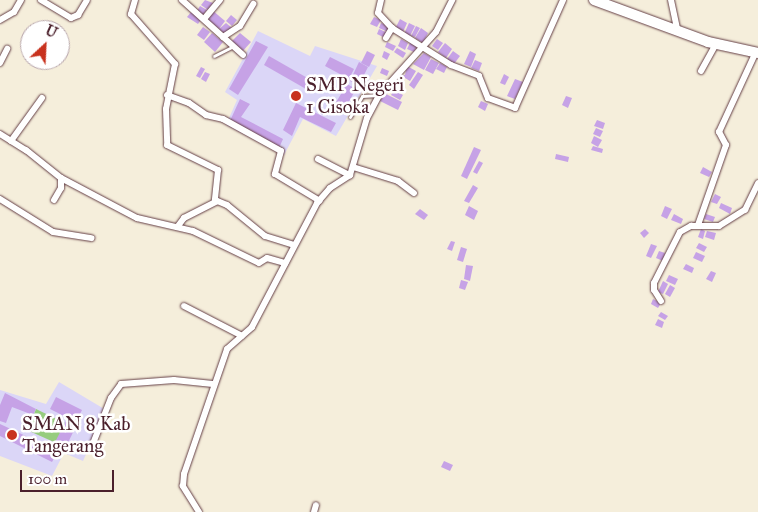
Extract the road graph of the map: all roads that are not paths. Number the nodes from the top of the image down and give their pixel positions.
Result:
1 (21, 0) edge
2 (41, 0) edge
3 (87, 0) edge
4 (135, 0) edge
5 (182, 0) edge
6 (220, 0) edge
7 (381, 0) edge
8 (452, 0) edge
9 (563, 0) edge
10 (594, 0) edge
11 (671, 0) edge
12 (253, 4) dead end
13 (204, 19) junction
14 (0, 20) edge
15 (392, 28) junction
16 (678, 32) junction
17 (223, 37) junction
18 (386, 38) dead end
19 (716, 44) junction
20 (424, 46) junction
21 (232, 47) junction
22 (7, 49) dead end
23 (757, 52) edge
24 (244, 54) dead end
25 (214, 56) dead end
26 (0, 63) edge
27 (701, 71) dead end
28 (167, 95) junction
29 (379, 95) junction
30 (42, 98) dead end
31 (350, 117) dead end
32 (0, 134) edge
33 (11, 141) junction
34 (318, 159) dead end
35 (353, 167) junction
36 (350, 175) junction
37 (61, 178) junction
38 (758, 183) edge
39 (414, 193) dead end
40 (0, 199) edge
41 (54, 200) dead end
42 (217, 201) junction
43 (320, 201) junction
44 (698, 225) junction
45 (178, 226) junction
46 (92, 238) dead end
47 (294, 245) junction
48 (285, 262) junction
49 (661, 301) dead end
50 (184, 306) dead end
51 (242, 336) junction
52 (213, 384) junction
53 (92, 446) dead end
54 (199, 512) edge

1 - 14 street
2 - 3 street
4 - 28 street
5 - 13 street
6 - 13 street
7 - 15 street
8 - 20 street
9 - 20 street
10 - 16 main road
11 - 16 street
12 - 17 street
13 - 17 street
15 - 18 street
15 - 20 street
16 - 19 main road
17 - 21 street
19 - 23 main road
19 - 27 street
20 - 29 street
21 - 24 street
21 - 25 lane
22 - 26 street
23 - 44 street
28 - 42 street
28 - 43 street
29 - 31 lane
29 - 35 street
30 - 33 street
32 - 33 street
33 - 37 street
34 - 36 street
35 - 36 street
35 - 39 street
36 - 43 street
37 - 41 street
37 - 45 street
38 - 44 street
40 - 46 street
42 - 45 street
42 - 47 street
43 - 47 street
44 - 49 street
45 - 48 street
47 - 48 street
48 - 51 street
50 - 51 street
51 - 52 street
52 - 53 street
52 - 54 street

